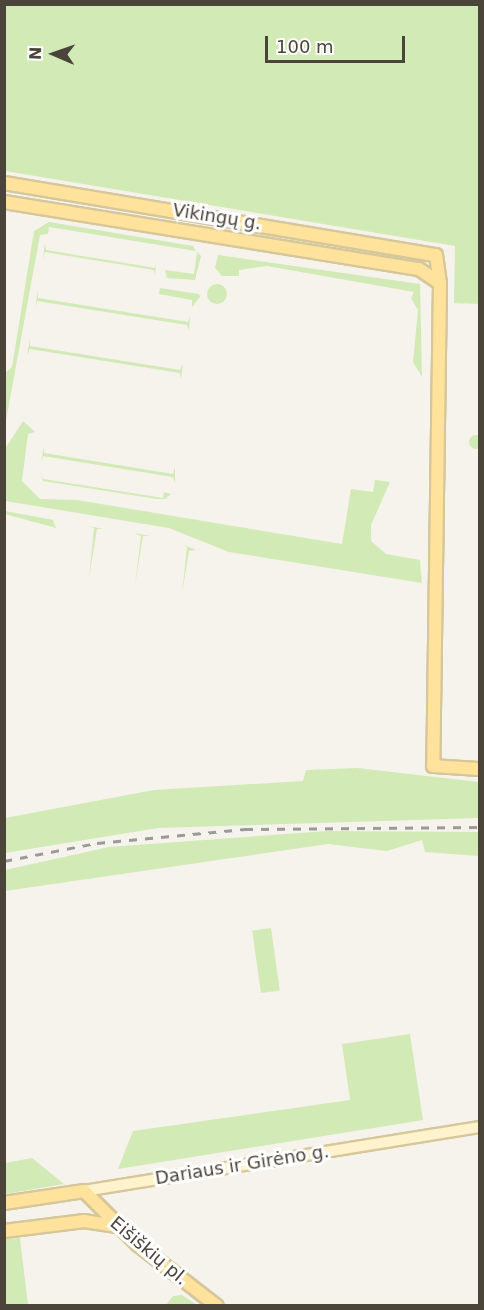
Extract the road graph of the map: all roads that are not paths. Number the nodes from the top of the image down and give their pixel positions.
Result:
1 (4, 183) edge
2 (4, 202) edge
3 (430, 252) junction
4 (419, 270) junction
5 (440, 283) junction
6 (480, 769) edge
7 (480, 1127) edge
8 (84, 1191) junction
9 (4, 1203) edge
10 (118, 1227) junction
11 (4, 1231) edge
12 (217, 1305) edge

1 - 3 main road, Vikingų g.
2 - 4 main road, Vikingų g.
3 - 4 main road
3 - 5 main road
4 - 5 main road, Vikingų g.
5 - 6 main road
7 - 8 main road, Dariaus ir Girėno g.
8 - 9 main road, Dariaus ir Girėno g.
8 - 10 main road, Eišiškių pl.
10 - 11 main road
10 - 12 main road, Eišiškių pl.

